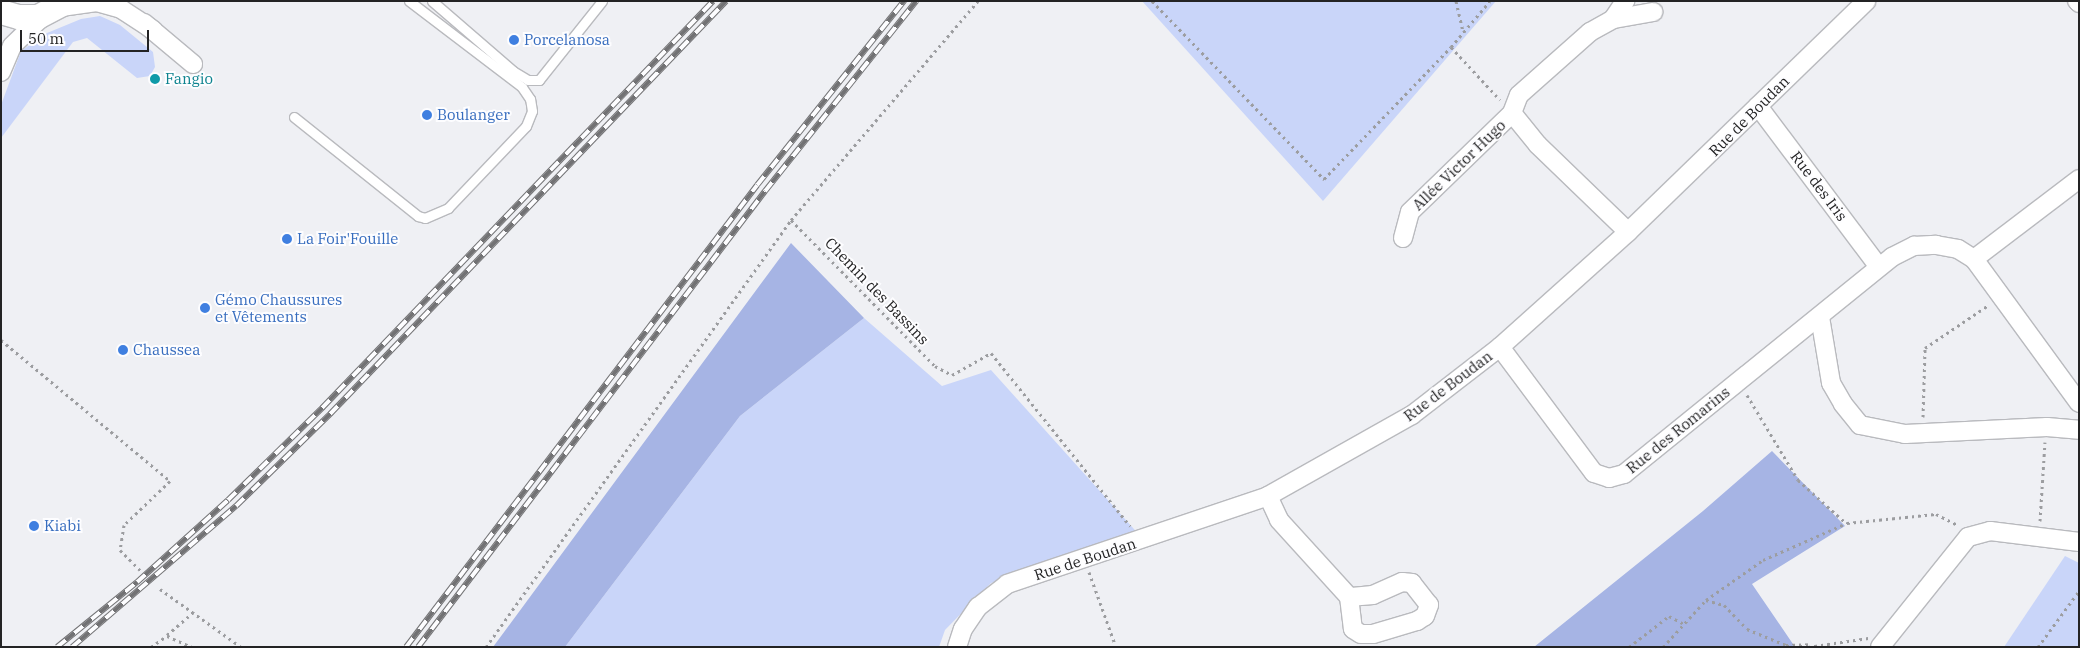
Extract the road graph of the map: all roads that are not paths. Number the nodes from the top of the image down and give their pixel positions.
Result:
1 (118, 1) edge
2 (410, 1) edge
3 (432, 1) edge
4 (602, 1) edge
5 (1625, 1) edge
6 (1866, 1) edge
7 (58, 8) edge
8 (1, 12) edge
9 (1653, 12) dead end
10 (1613, 19) junction
11 (153, 30) junction
12 (194, 64) dead end
13 (1, 72) edge
14 (1758, 106) junction
15 (1512, 113) junction
16 (294, 117) dead end
17 (2079, 179) edge
18 (1628, 232) junction
19 (1402, 238) dead end
20 (1974, 259) junction
21 (1879, 267) junction
22 (1820, 317) junction
23 (1500, 347) junction
24 (2079, 403) edge
25 (2079, 430) edge
26 (1268, 496) junction
27 (2079, 542) edge
28 (1349, 597) dead end
29 (1881, 646) edge
30 (957, 647) edge

1 - 11 street
2 - 16 lane
3 - 4 lane
5 - 10 street, Allée Victor Hugo
6 - 14 street, Rue de Boudan
7 - 8 street
7 - 11 street
7 - 13 street
9 - 10 street, Allée Victor Hugo
10 - 15 street, Allée Victor Hugo
11 - 12 street
14 - 18 street, Rue de Boudan
14 - 21 street, Rue des Iris
15 - 18 street
15 - 19 street, Allée Victor Hugo
17 - 20 street
18 - 23 street, Rue de Boudan
20 - 21 street, Rue des Romarins
20 - 24 street
21 - 22 street, Rue des Romarins
22 - 23 street, Rue des Romarins
22 - 25 street
23 - 26 street, Rue de Boudan
26 - 28 street
26 - 30 street, Rue de Boudan
27 - 29 street

